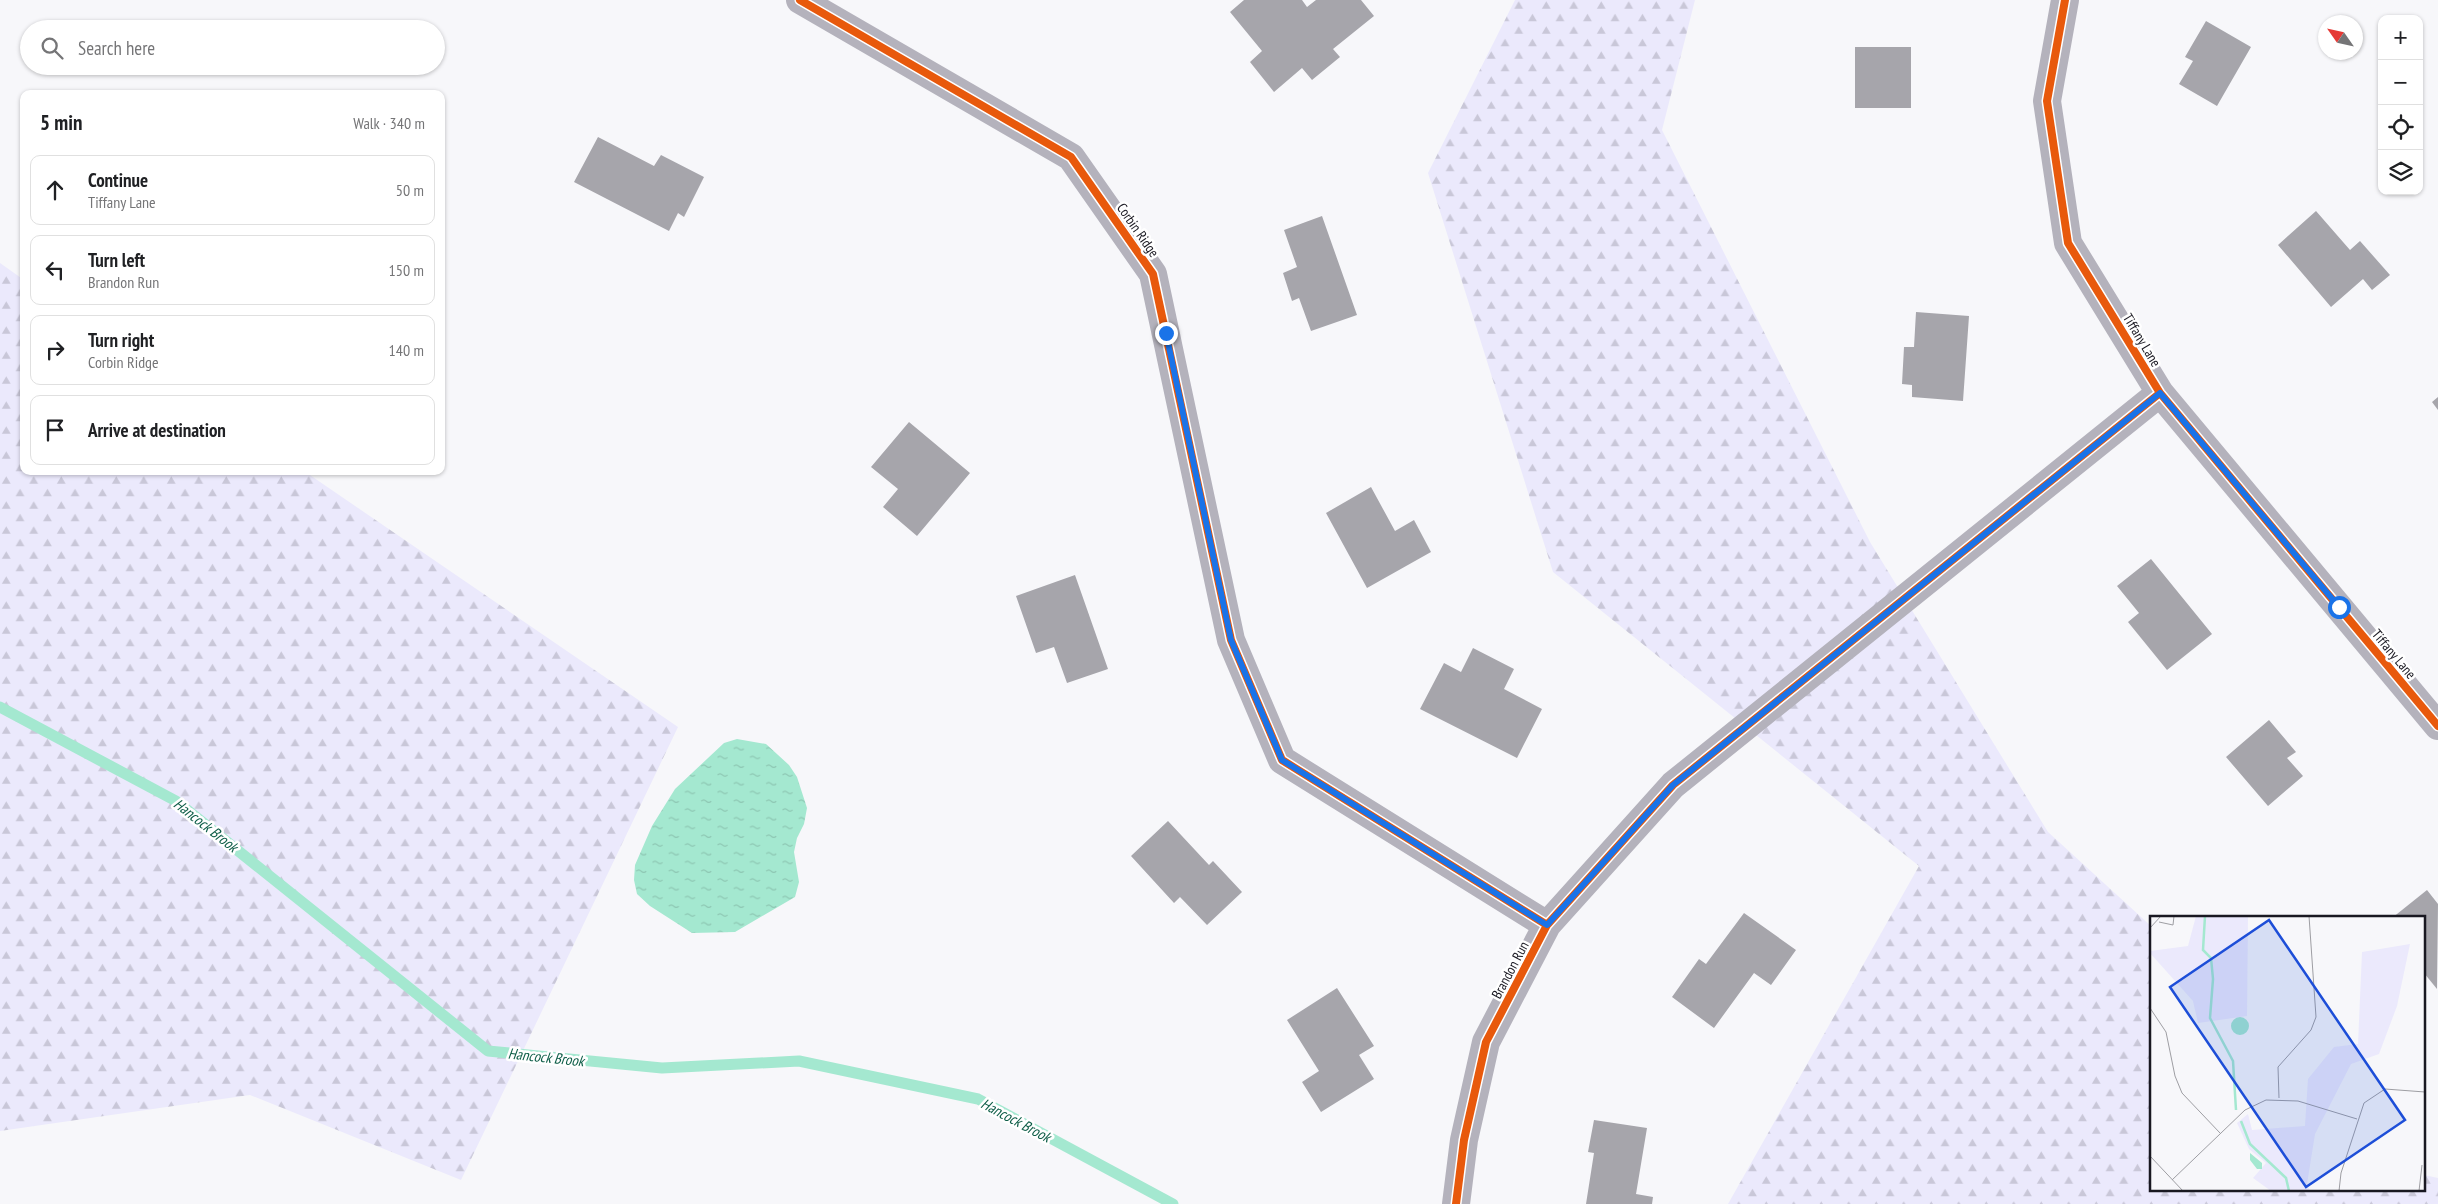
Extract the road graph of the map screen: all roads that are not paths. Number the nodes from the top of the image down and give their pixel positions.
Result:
1 (800, 0) edge
2 (2065, 0) edge
3 (2160, 393) junction
4 (2438, 726) edge
5 (1547, 925) junction
6 (1456, 1204) edge

1 - 5 street, Corbin Ridge
2 - 3 street, Tiffany Lane
3 - 4 street, Tiffany Lane
3 - 5 street, Brandon Run
5 - 6 street, Brandon Run

